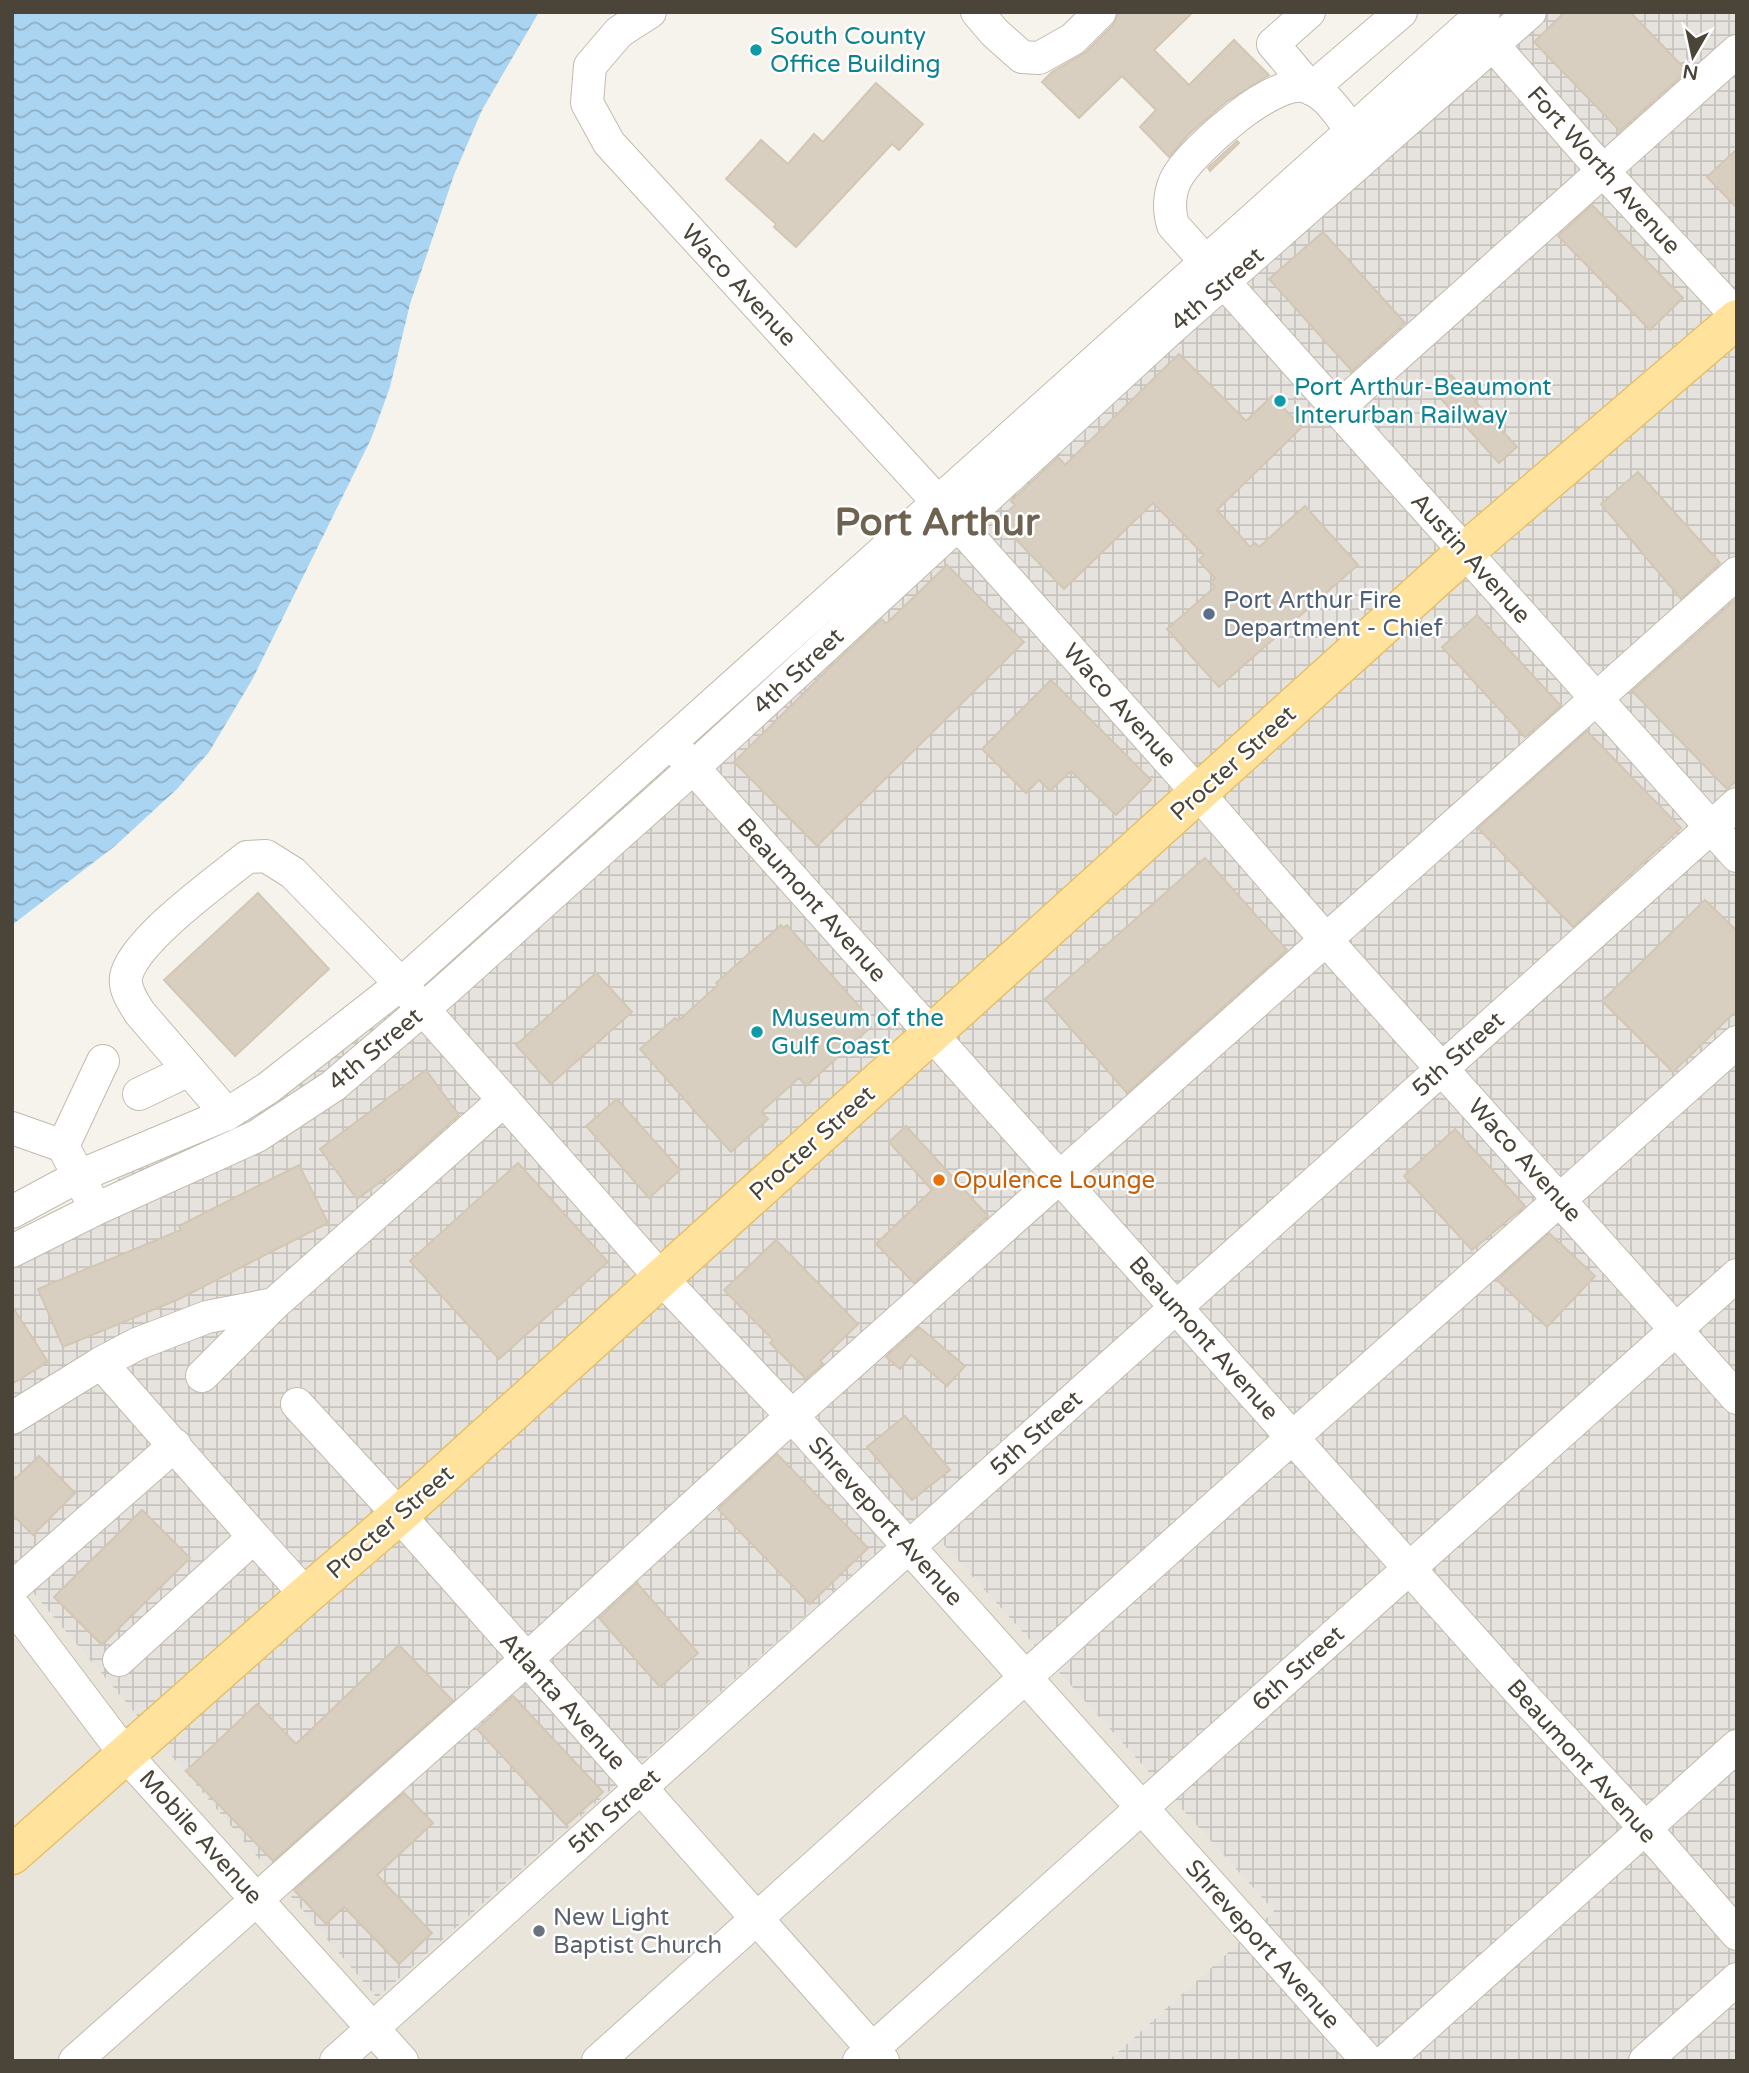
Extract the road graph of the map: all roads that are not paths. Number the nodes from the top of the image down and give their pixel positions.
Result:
1 (650, 12) edge
2 (977, 12) edge
3 (1100, 12) edge
4 (1309, 12) edge
5 (1401, 12) edge
6 (1530, 12) edge
7 (1478, 23) edge
8 (1737, 51) edge
9 (1311, 89) junction
10 (1352, 131) junction
11 (1603, 171) junction
12 (1216, 271) junction
13 (1737, 317) edge
14 (1337, 409) junction
15 (947, 513) junction
16 (1466, 551) junction
17 (1737, 573) edge
18 (1595, 700) junction
19 (670, 743) junction
20 (693, 768) junction
21 (1199, 794) junction
22 (1737, 804) edge
23 (1711, 827) junction
24 (1737, 856) edge
25 (1327, 941) junction
26 (401, 984) junction
27 (424, 1009) junction
28 (933, 1033) junction
29 (1737, 1042) edge
30 (103, 1061) dead end
31 (1442, 1068) junction
32 (189, 1070) junction
33 (139, 1094) dead end
34 (503, 1100) junction
35 (228, 1114) junction
36 (12, 1128) edge
37 (63, 1146) junction
38 (79, 1176) junction
39 (1059, 1177) junction
40 (1560, 1199) junction
41 (96, 1209) junction
42 (12, 1212) edge
43 (12, 1251) edge
44 (1737, 1275) edge
45 (662, 1279) junction
46 (274, 1304) junction
47 (1176, 1307) junction
48 (1676, 1329) junction
49 (101, 1363) junction
50 (202, 1376) dead end
51 (1737, 1398) edge
52 (297, 1404) dead end
53 (792, 1416) junction
54 (12, 1418) edge
55 (1293, 1437) junction
56 (175, 1445) junction
57 (399, 1516) junction
58 (254, 1537) junction
59 (909, 1546) junction
60 (1410, 1568) junction
61 (12, 1588) edge
62 (306, 1595) junction
63 (12, 1604) edge
64 (119, 1660) dead end
65 (526, 1660) junction
66 (1026, 1678) junction
67 (1737, 1746) edge
68 (125, 1754) junction
69 (641, 1787) junction
70 (1141, 1809) junction
71 (1645, 1828) junction
72 (12, 1855) edge
73 (257, 1899) junction
74 (757, 1919) junction
75 (1737, 1934) edge
76 (1737, 1979) edge
77 (373, 2028) junction
78 (872, 2057) edge
79 (75, 2061) edge
80 (336, 2061) edge
81 (402, 2061) edge
82 (598, 2061) edge
83 (1368, 2061) edge
84 (1386, 2061) edge
85 (1645, 2061) edge

1 - 15 street, Waco Avenue
2 - 3 street
4 - 9 street
5 - 9 street
6 - 7 street, 4th Street
7 - 10 street, 4th Street
7 - 11 street, Fort Worth Avenue
7 - 12 street, 4th Street
8 - 11 street
9 - 10 street
9 - 12 street, Austin Avenue
10 - 12 street, 4th Street
11 - 13 street, Fort Worth Avenue
11 - 14 street
12 - 14 street, Austin Avenue
12 - 15 street, 4th Street
13 - 16 main road, Procter Street
14 - 16 street, Austin Avenue
15 - 19 street, 4th Street
15 - 20 street, 4th Street
15 - 21 street, Waco Avenue
16 - 18 street, Austin Avenue
16 - 21 main road, Procter Street
17 - 18 street
18 - 23 street, Austin Avenue
18 - 25 street
19 - 20 street, Beaumont Avenue
19 - 26 street, 4th Street
20 - 27 street, 4th Street
20 - 28 street, Beaumont Avenue
21 - 25 street, Waco Avenue
21 - 28 main road, Procter Street
22 - 23 street, 5th Street
23 - 24 street, Austin Avenue
23 - 31 street, 5th Street
25 - 31 street, Waco Avenue
25 - 39 street
26 - 27 street, Shreveport Avenue
26 - 32 street, Shreveport Avenue
26 - 35 street, 4th Street
27 - 34 street, Shreveport Avenue
27 - 41 street, 4th Street
28 - 39 street, Beaumont Avenue
28 - 45 main road, Procter Street
29 - 40 street
30 - 37 street
31 - 40 street, Waco Avenue
31 - 47 street, 5th Street
32 - 33 street
32 - 35 street, Shreveport Avenue
34 - 45 street, Shreveport Avenue
34 - 46 street
35 - 38 street, 4th Street
36 - 37 street
37 - 38 street
38 - 41 street
38 - 42 street, 4th Street
39 - 47 street, Beaumont Avenue
39 - 53 street
40 - 48 street, Waco Avenue
40 - 55 street
41 - 43 street, 4th Street
44 - 48 street, 6th Street
45 - 53 street, Shreveport Avenue
45 - 57 main road, Procter Street
46 - 49 street
46 - 50 street
47 - 55 street, Beaumont Avenue
47 - 59 street, 5th Street
48 - 51 street, Waco Avenue
48 - 60 street, 6th Street
49 - 54 street
49 - 56 street
52 - 57 street, Atlanta Avenue
53 - 59 street, Shreveport Avenue
53 - 65 street
55 - 60 street, Beaumont Avenue
55 - 66 street
56 - 58 street
56 - 61 street
57 - 62 main road, Procter Street
57 - 65 street, Atlanta Avenue
58 - 62 street
58 - 64 street
59 - 66 street, Shreveport Avenue
59 - 69 street, 5th Street
60 - 70 street, 6th Street
60 - 71 street, Beaumont Avenue
62 - 68 main road, Procter Street
63 - 68 street, Mobile Avenue
65 - 69 street, Atlanta Avenue
65 - 73 street
66 - 70 street, Shreveport Avenue
66 - 74 street
67 - 71 street
68 - 72 main road, Procter Street
68 - 73 street, Mobile Avenue
69 - 74 street, Atlanta Avenue
69 - 77 street, 5th Street
70 - 78 street, 6th Street
70 - 83 street, Shreveport Avenue
71 - 75 street, Beaumont Avenue
71 - 84 street
73 - 77 street, Mobile Avenue
73 - 79 street
74 - 78 street, Atlanta Avenue
74 - 82 street
76 - 85 street
77 - 80 street, 5th Street
77 - 81 street, Mobile Avenue

